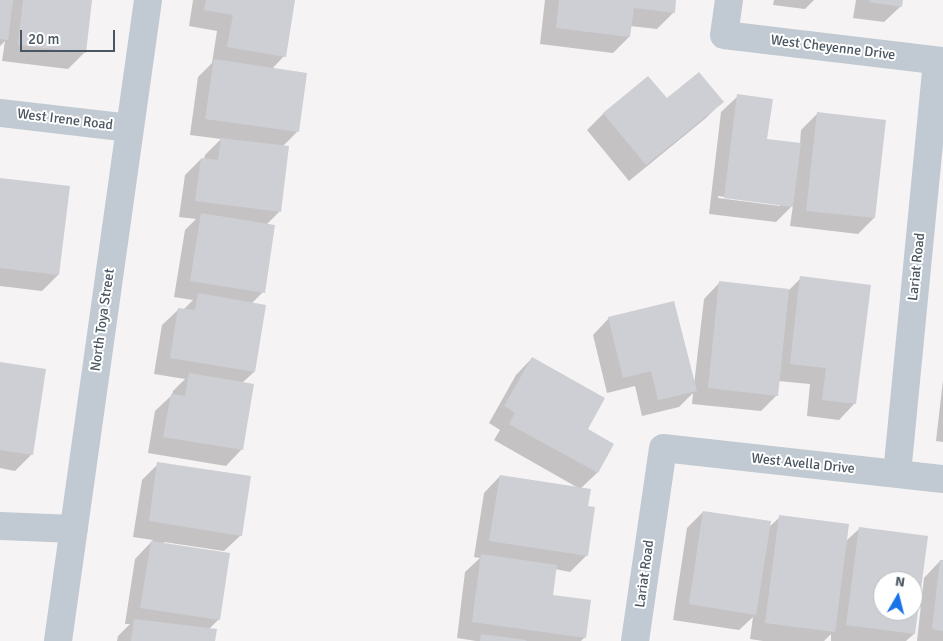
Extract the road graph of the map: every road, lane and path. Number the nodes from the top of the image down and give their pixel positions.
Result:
1 (148, 0) edge
2 (729, 0) edge
3 (940, 61) edge
4 (0, 112) edge
5 (130, 128) junction
6 (663, 448) joint
7 (897, 474) junction
8 (943, 479) edge
9 (0, 526) edge
10 (74, 529) junction
11 (58, 641) edge
12 (635, 641) edge

1 - 5 street, North Toya Street
2 - 3 street, West Cheyenne Drive
3 - 7 street, Lariat Road
4 - 5 street, West Irene Road
5 - 10 street, North Toya Street
6 - 7 street, West Avella Drive
6 - 12 street, Lariat Road
7 - 8 street, West Avella Drive
9 - 10 street
10 - 11 street, North Toya Street

